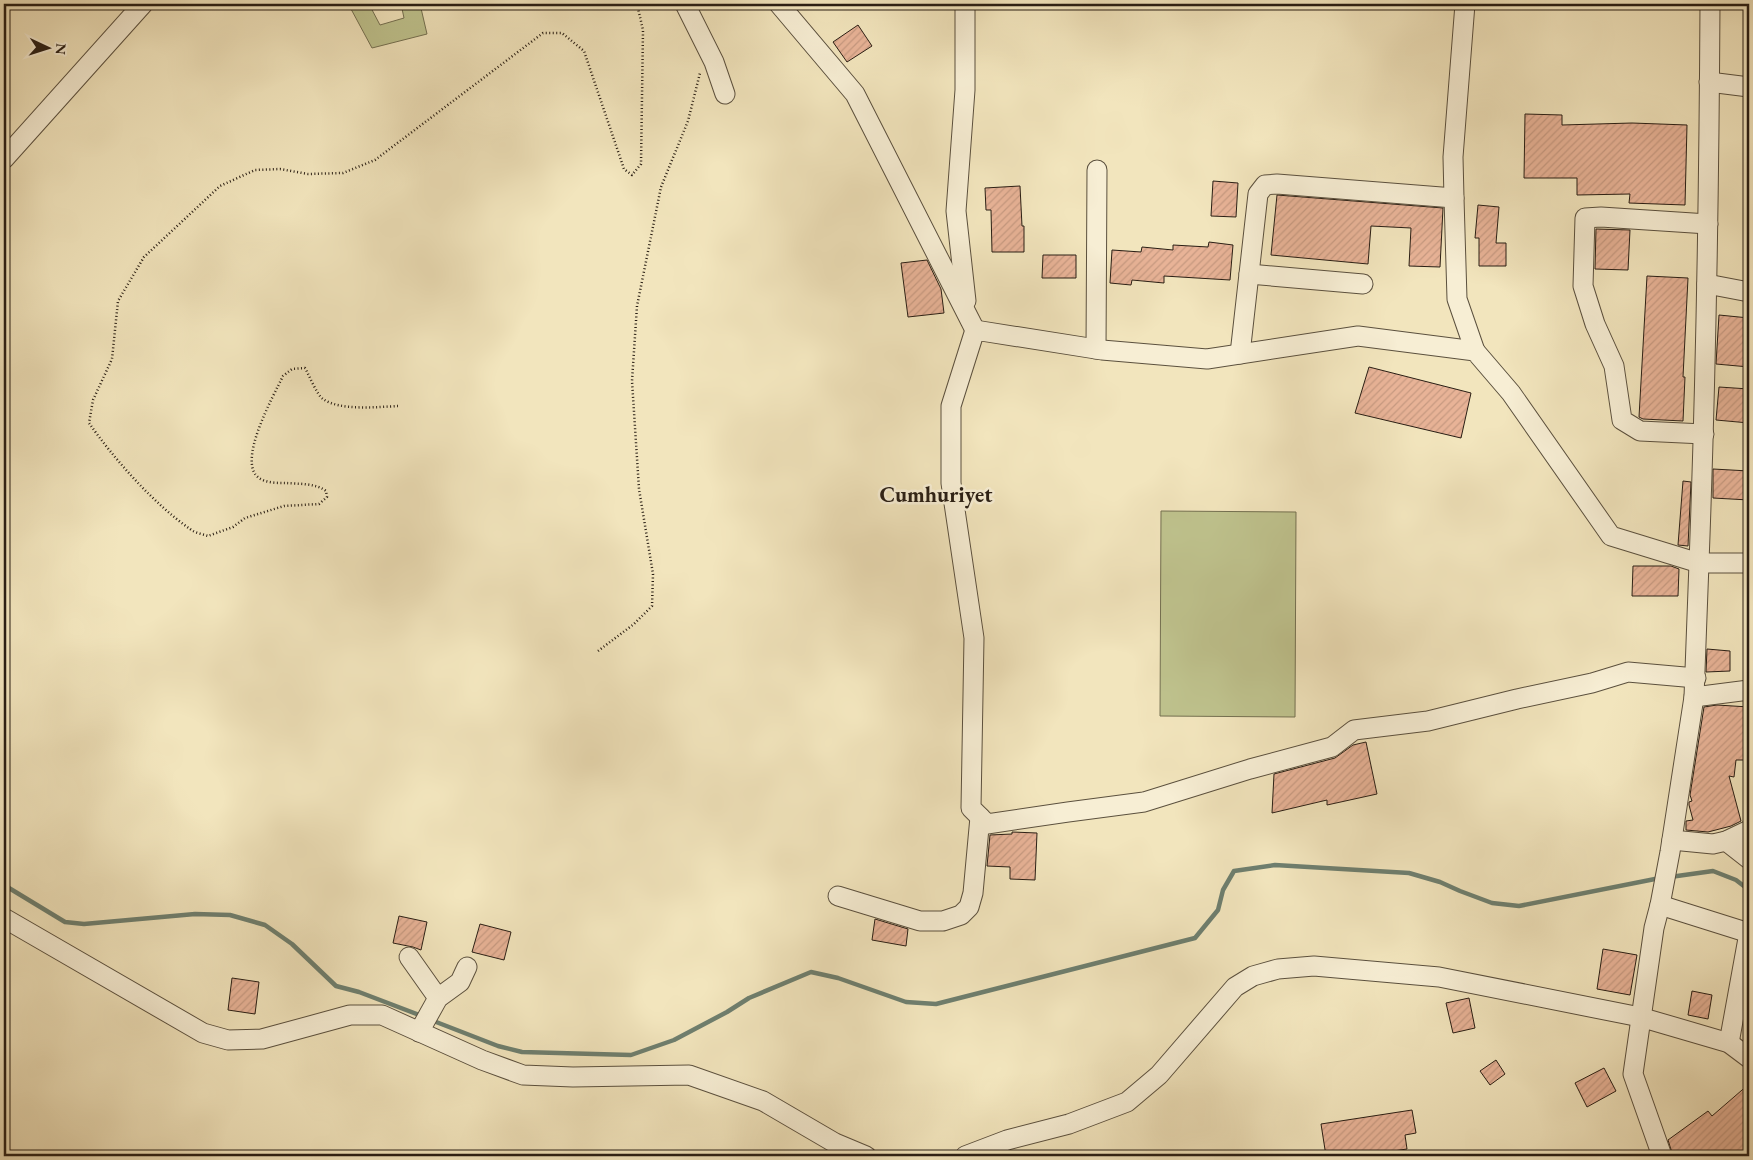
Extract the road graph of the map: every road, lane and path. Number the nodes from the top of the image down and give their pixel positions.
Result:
1 (143, 4) edge
2 (637, 4) edge
3 (685, 4) edge
4 (780, 4) edge
5 (965, 4) edge
6 (1465, 4) edge
7 (1710, 4) edge
8 (701, 67) dead end
9 (1709, 82) junction
10 (1749, 87) edge
11 (725, 94) dead end
12 (4, 159) edge
13 (1097, 170) dead end
14 (1454, 198) junction
15 (1708, 224) junction
16 (1249, 274) junction
17 (1363, 284) dead end
18 (1708, 284) junction
19 (1749, 292) edge
20 (972, 323) junction
21 (1096, 349) junction
22 (1475, 351) junction
23 (1240, 354) junction
24 (398, 406) dead end
25 (1704, 434) junction
26 (1699, 563) junction
27 (1749, 563) edge
28 (598, 650) dead end
29 (1696, 678) junction
30 (1749, 690) edge
31 (1694, 697) junction
32 (980, 817) junction
33 (1749, 830) edge
34 (1726, 841) junction
35 (1671, 846) junction
36 (1749, 859) edge
37 (838, 896) dead end
38 (1660, 905) junction
39 (4, 918) edge
40 (1749, 933) edge
41 (409, 957) dead end
42 (467, 967) dead end
43 (438, 998) junction
44 (1640, 1017) junction
45 (419, 1032) junction
46 (1730, 1043) junction
47 (1749, 1058) edge
48 (866, 1156) edge
49 (965, 1156) edge
50 (1662, 1156) edge

1 - 12 street
2 - 24 path
3 - 11 street
4 - 20 street
5 - 20 street
6 - 14 street
7 - 9 street
8 - 28 path
9 - 10 street
9 - 15 street
13 - 21 street
14 - 16 street
14 - 22 street
15 - 18 street
15 - 25 street
16 - 17 street
16 - 23 street
18 - 19 street
18 - 25 street
20 - 21 street
20 - 32 street
21 - 23 street
22 - 23 street
22 - 26 street
25 - 26 street
26 - 27 street
26 - 29 street
29 - 31 street
29 - 32 street
30 - 31 street
31 - 35 street
32 - 37 street
33 - 34 street
34 - 35 street
34 - 36 street
35 - 38 street
38 - 40 street
38 - 44 street
39 - 45 street
40 - 46 street
41 - 43 street
42 - 43 street
43 - 45 street
44 - 46 street
44 - 49 street
44 - 50 street
45 - 48 street
46 - 47 street

